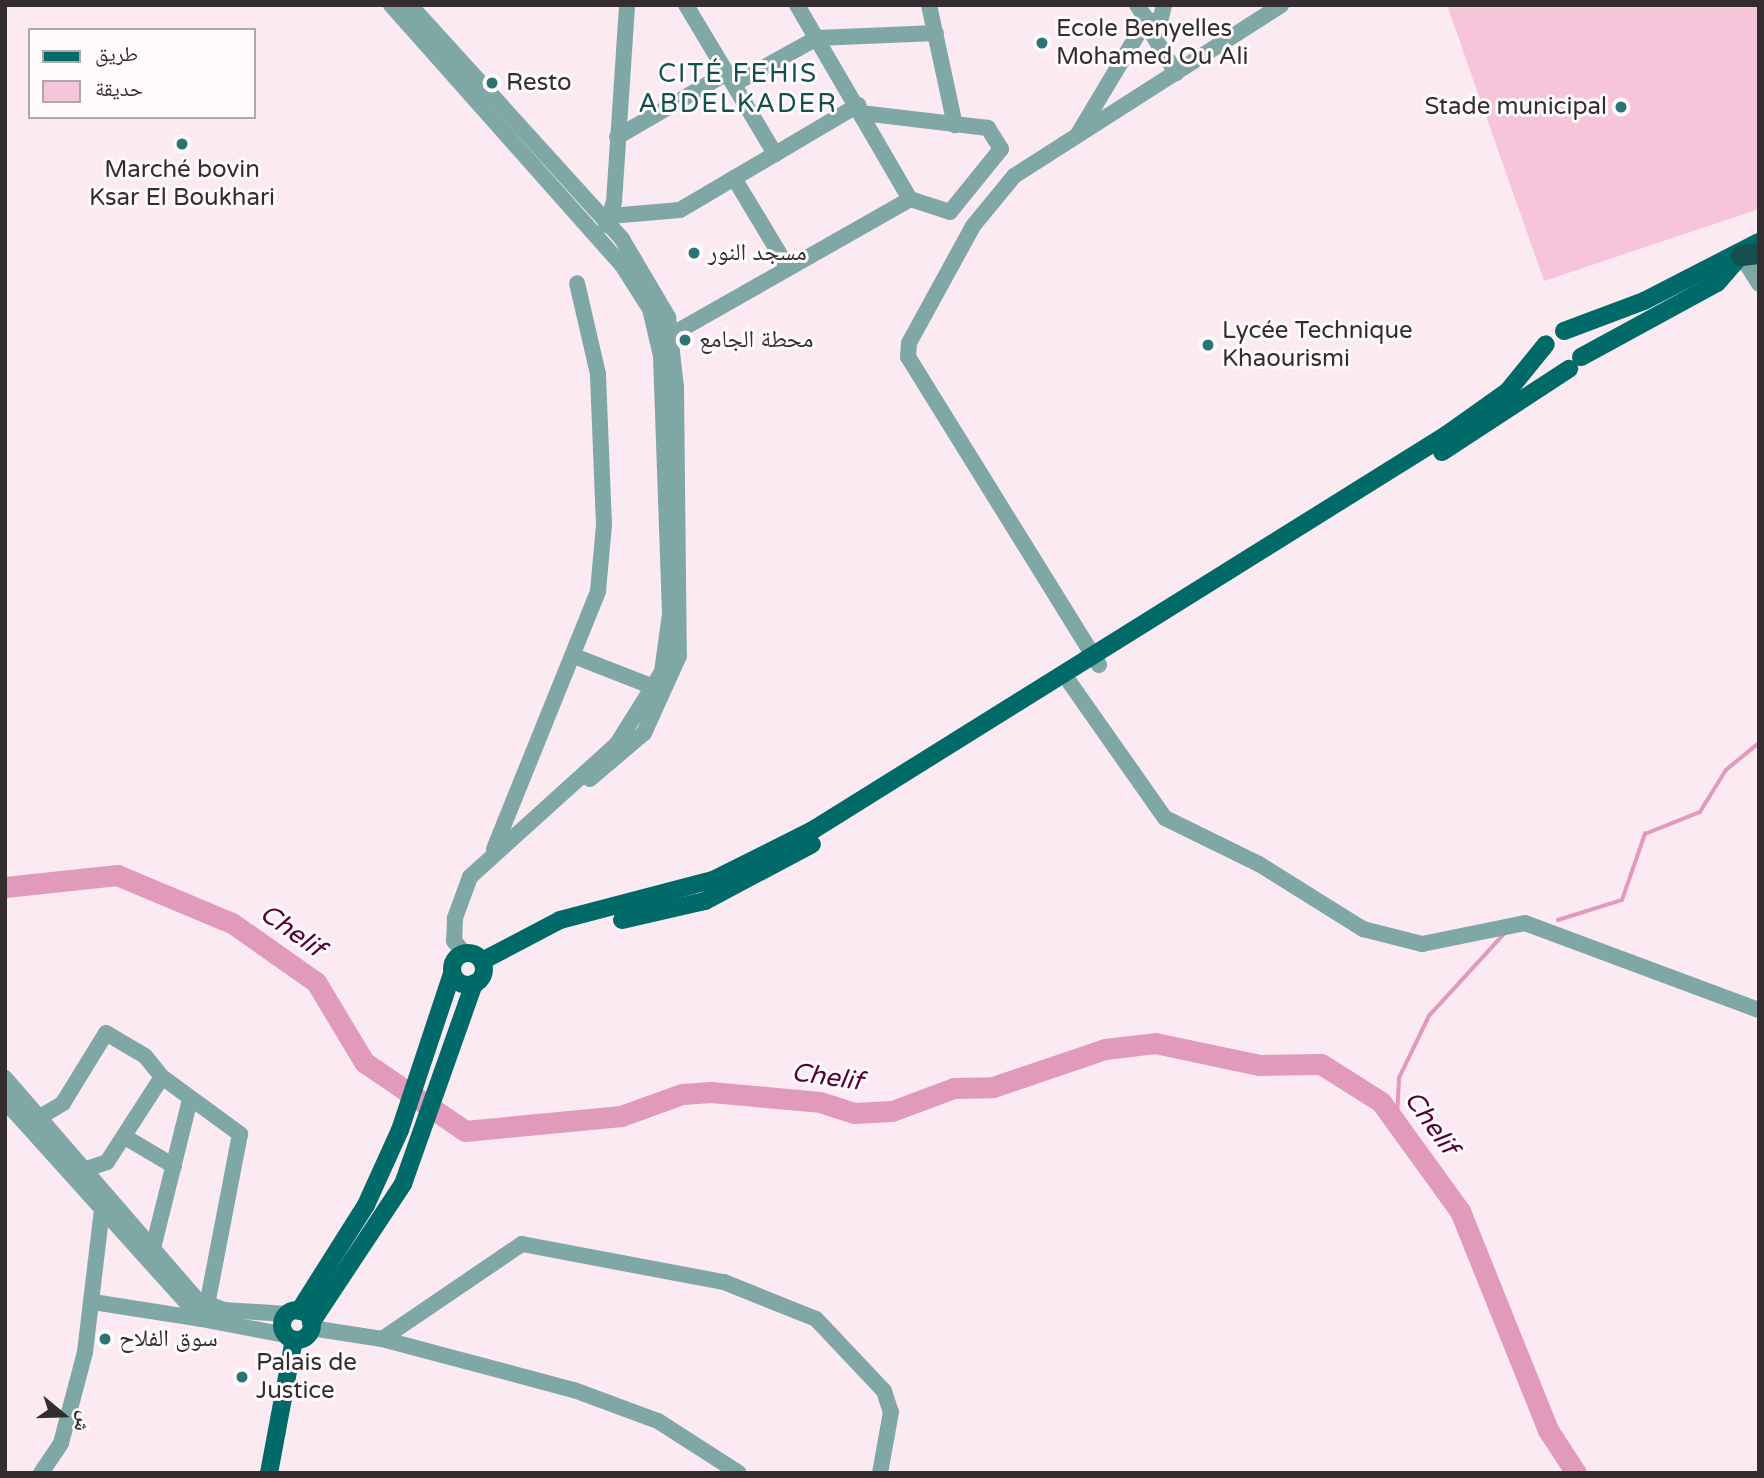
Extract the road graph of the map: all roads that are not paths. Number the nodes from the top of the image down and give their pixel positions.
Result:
1 (391, 5) edge
2 (410, 5) edge
3 (627, 5) edge
4 (686, 5) edge
5 (797, 5) edge
6 (929, 5) edge
7 (1137, 5) edge
8 (1278, 6) edge
9 (1167, 7) edge
10 (1146, 22) junction
11 (936, 33) junction
12 (817, 38) junction
13 (1176, 73) junction
14 (730, 79) junction
15 (860, 109) junction
16 (955, 125) junction
17 (617, 137) junction
18 (1076, 138) junction
19 (775, 154) junction
20 (734, 178) junction
21 (910, 199) junction
22 (605, 225) junction
23 (1759, 242) edge
24 (1750, 254) edge
25 (788, 268) junction
26 (577, 283) dead end
27 (1759, 284) edge
28 (1564, 331) junction
29 (665, 339) junction
30 (1546, 344) junction
31 (1575, 363) junction
32 (574, 656) junction
33 (1096, 660) junction
34 (1070, 683) junction
35 (656, 688) junction
36 (493, 851) junction
37 (550, 927) junction
38 (464, 953) junction
39 (482, 961) junction
40 (452, 974) junction
41 (474, 984) junction
42 (1759, 1010) edge
43 (162, 1077) junction
44 (5, 1078) edge
45 (190, 1100) junction
46 (5, 1101) edge
47 (40, 1117) junction
48 (125, 1137) junction
49 (174, 1166) junction
50 (86, 1169) junction
51 (102, 1210) junction
52 (153, 1248) junction
53 (93, 1302) junction
54 (204, 1312) junction
55 (302, 1319) junction
56 (290, 1338) junction
57 (382, 1339) junction
58 (41, 1473) edge
59 (269, 1473) edge
60 (738, 1473) edge
61 (880, 1473) edge

1 - 22 street
2 - 22 street
3 - 17 street
4 - 14 street
5 - 12 street
6 - 11 street
7 - 10 street
8 - 13 street
9 - 10 street
10 - 13 street
10 - 18 street
11 - 12 street
11 - 16 street
12 - 14 street
12 - 15 street
13 - 18 street
14 - 17 street
14 - 19 street
15 - 16 street
15 - 19 street
15 - 21 street
16 - 21 street
17 - 22 street
18 - 33 street
19 - 20 street
20 - 22 street
20 - 25 street
21 - 25 street
22 - 29 street
23 - 24 main road
24 - 27 street
24 - 28 main road
24 - 31 main road
25 - 29 street
26 - 32 street
28 - 30 main road
28 - 31 main road
29 - 35 street
29 - 36 street
30 - 31 main road
30 - 33 main road
31 - 33 main road
32 - 35 street
32 - 36 street
33 - 34 main road
33 - 37 main road
34 - 37 main road
34 - 42 street
35 - 36 street
36 - 38 street
37 - 39 main road
38 - 39 main road
38 - 40 main road
39 - 41 main road
40 - 41 main road
40 - 55 main road
41 - 55 main road
43 - 45 street
43 - 47 street
43 - 48 street
44 - 47 street
45 - 49 street
45 - 54 street
46 - 51 street
47 - 50 street
48 - 49 street
48 - 50 street
49 - 52 street
50 - 52 street
51 - 53 street
51 - 54 street
52 - 54 street
53 - 54 street
53 - 58 street
54 - 55 street
54 - 56 street
55 - 56 main road
55 - 56 main road
55 - 57 street
56 - 59 main road
57 - 60 street
57 - 61 street

